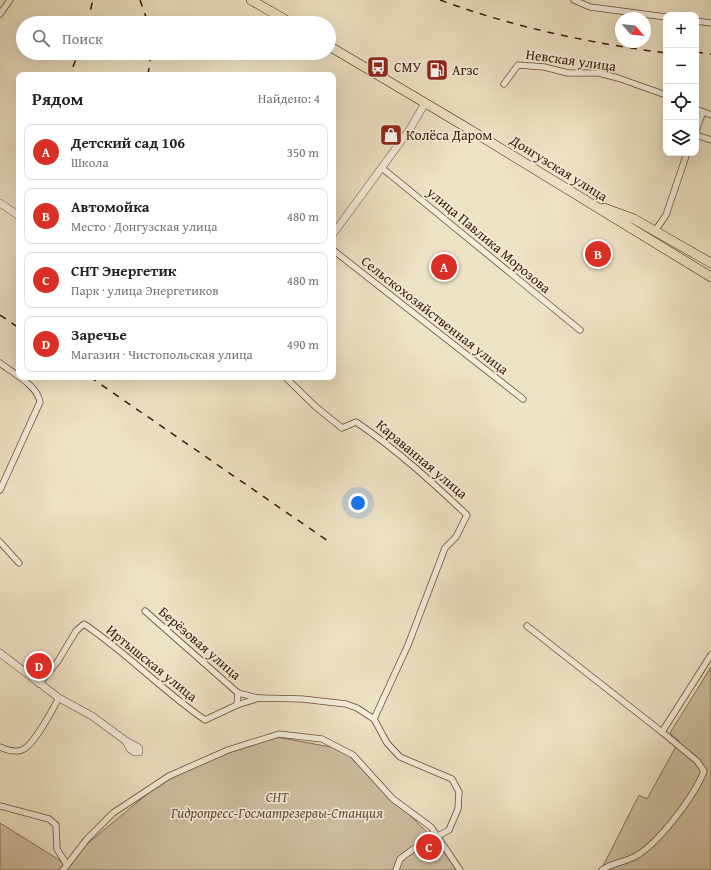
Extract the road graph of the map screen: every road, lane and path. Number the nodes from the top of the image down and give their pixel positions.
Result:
1 (10, 0) edge
2 (251, 0) edge
3 (574, 0) edge
4 (0, 14) edge
5 (279, 16) edge
6 (663, 17) edge
7 (699, 21) edge
8 (711, 23) edge
9 (336, 50) edge
10 (504, 84) dead end
11 (663, 95) edge
12 (425, 103) junction
13 (699, 110) edge
14 (703, 112) junction
15 (711, 115) edge
16 (699, 122) edge
17 (699, 137) edge
18 (711, 140) edge
19 (686, 156) edge
20 (382, 168) junction
21 (0, 203) edge
22 (594, 206) junction
23 (16, 214) edge
24 (336, 230) edge
25 (655, 231) junction
26 (336, 252) edge
27 (711, 263) edge
28 (711, 277) edge
29 (580, 330) dead end
30 (0, 363) edge
31 (16, 375) edge
32 (22, 380) edge
33 (288, 380) edge
34 (523, 399) dead end
35 (0, 490) edge
36 (0, 542) edge
37 (19, 563) dead end
38 (146, 611) dead end
39 (527, 626) dead end
40 (0, 653) edge
41 (711, 654) edge
42 (40, 684) junction
43 (238, 693) junction
44 (59, 698) junction
45 (259, 698) junction
46 (237, 705) junction
47 (374, 719) junction
48 (662, 732) junction
49 (126, 741) dead end
50 (0, 747) edge
51 (0, 806) edge
52 (437, 836) junction
53 (65, 868) edge
54 (396, 870) edge
55 (460, 870) edge
56 (602, 870) edge

1 - 4 street
2 - 5 highway
3 - 6 street
7 - 8 street
9 - 12 highway, Донгузская улица
10 - 11 street, Невская улица
12 - 20 street
12 - 22 highway, Донгузская улица
13 - 14 street
14 - 15 street
14 - 16 street
17 - 18 street
19 - 25 street
20 - 24 street
20 - 29 street, улица Павлика Морозова
21 - 23 street
22 - 25 highway
22 - 28 highway, Донгузская улица
25 - 27 highway
26 - 34 street, Сельскохозяйственная улица
30 - 31 street
32 - 35 street
33 - 47 street, Караванная улица
36 - 37 street
38 - 43 street, Берёзовая улица
39 - 48 street
40 - 42 street
41 - 48 street
42 - 44 street
42 - 46 street, Иртышская улица
43 - 45 street
43 - 46 street
44 - 49 street
44 - 50 street
45 - 46 street
45 - 47 street
47 - 52 street
48 - 56 street
51 - 53 street
52 - 53 street
52 - 54 street
52 - 55 street

